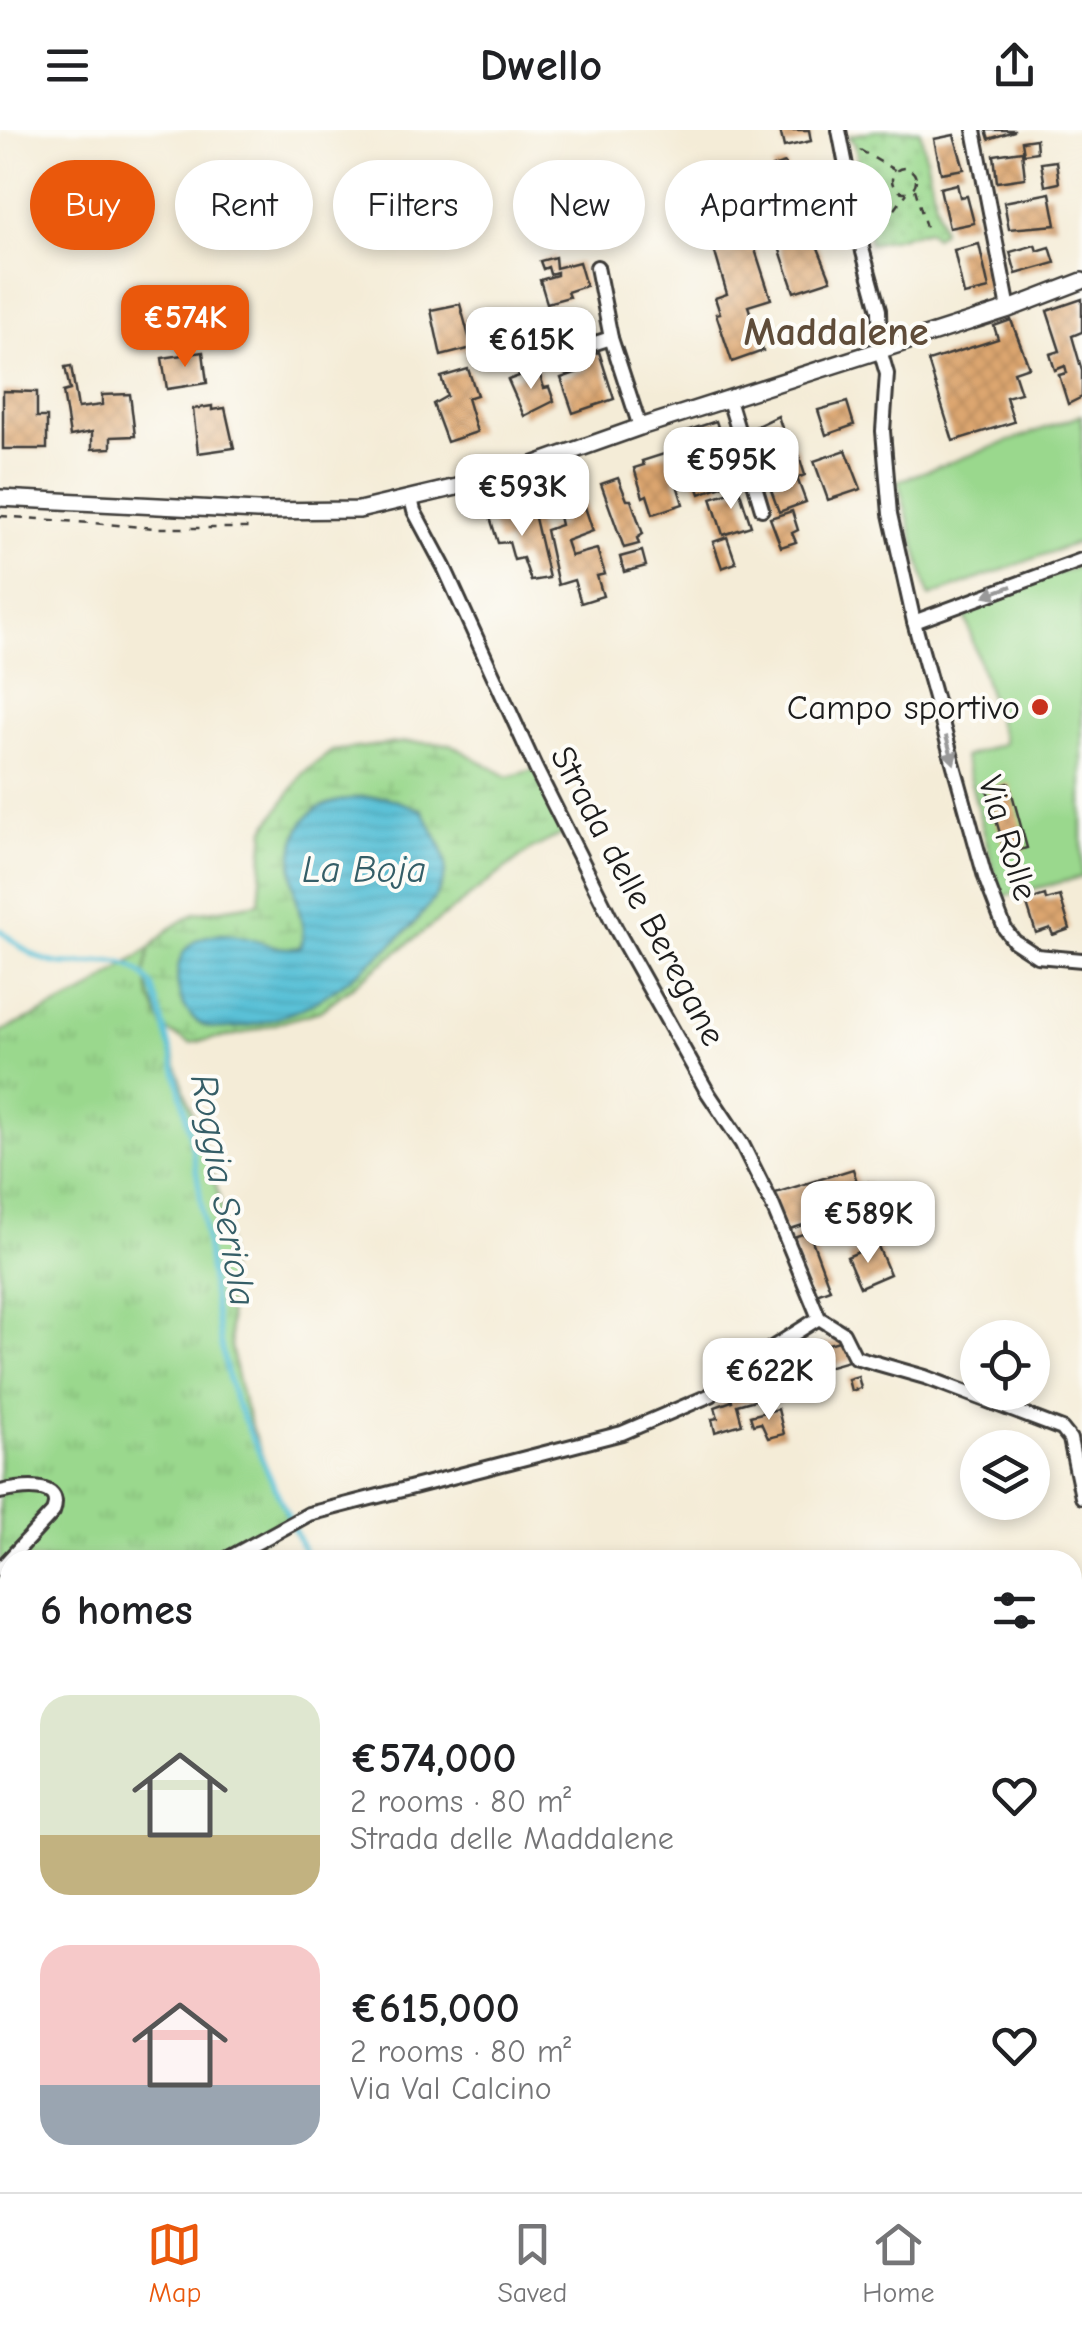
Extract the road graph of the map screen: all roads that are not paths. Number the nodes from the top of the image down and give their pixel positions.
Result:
1 (974, 130) edge
2 (840, 135) edge
3 (596, 267) dead end
4 (1082, 280) edge
5 (1009, 309) junction
6 (611, 338) junction
7 (880, 350) junction
8 (530, 364) dead end
9 (729, 400) junction
10 (640, 427) junction
11 (0, 498) edge
12 (411, 498) junction
13 (762, 509) dead end
14 (1082, 560) edge
15 (914, 622) junction
16 (1082, 960) edge
17 (818, 1318) junction
18 (0, 1492) edge
19 (1082, 1497) edge
20 (18, 1550) edge
21 (243, 1550) edge

1 - 5 street
2 - 7 street, Via Rolle
3 - 6 street
4 - 5 street
5 - 7 street
6 - 8 street
6 - 10 street
7 - 9 street
7 - 15 street, Via Rolle
9 - 10 street
9 - 13 street
10 - 12 street
11 - 12 street
12 - 17 street, Strada delle Beregane
14 -> 15 street
15 -> 16 street, Via Rolle
17 - 19 street, Strada delle Beregane
17 - 21 street
18 - 20 street

